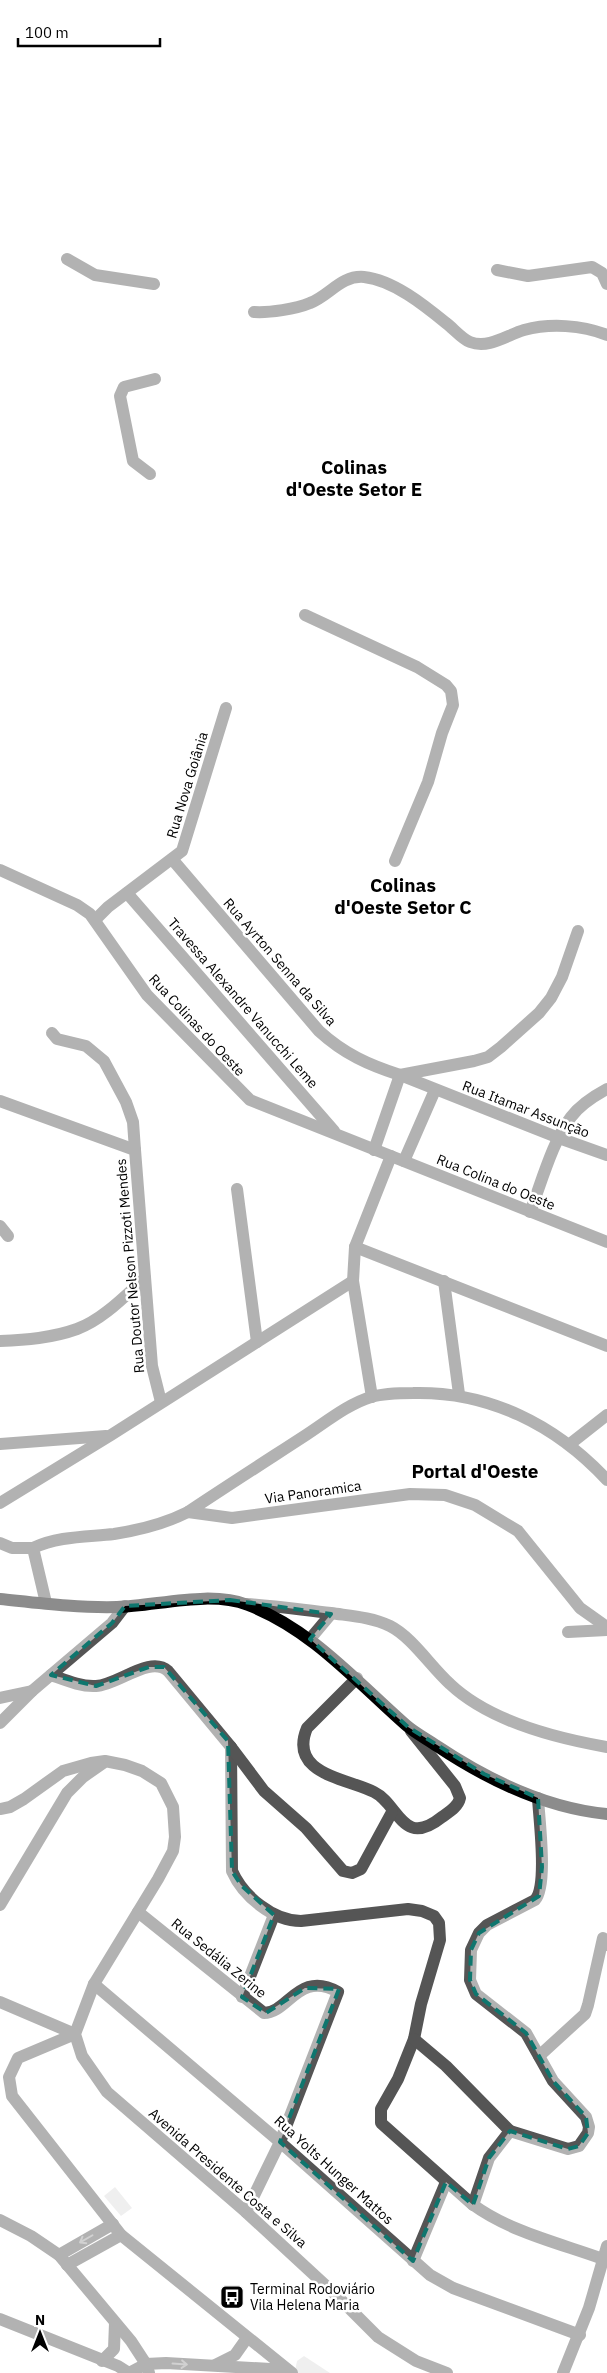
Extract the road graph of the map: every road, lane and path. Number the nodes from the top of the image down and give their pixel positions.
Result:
1 (66, 259) dead end
2 (497, 270) dead end
3 (154, 284) dead end
4 (607, 284) edge
5 (254, 312) dead end
6 (607, 335) edge
7 (155, 379) dead end
8 (150, 474) dead end
9 (305, 615) dead end
10 (226, 708) dead end
11 (172, 859) junction
12 (395, 861) dead end
13 (0, 870) edge
14 (127, 893) junction
15 (96, 920) junction
16 (578, 931) dead end
17 (52, 1033) dead end
18 (400, 1075) junction
19 (607, 1089) edge
20 (435, 1090) junction
21 (0, 1101) edge
22 (336, 1133) junction
23 (559, 1138) junction
24 (135, 1150) junction
25 (374, 1150) junction
26 (607, 1155) edge
27 (391, 1156) junction
28 (404, 1161) junction
29 (237, 1189) dead end
30 (530, 1212) junction
31 (607, 1242) edge
32 (355, 1247) junction
33 (145, 1278) junction
34 (353, 1281) junction
35 (444, 1281) junction
36 (0, 1341) edge
37 (257, 1342) junction
38 (607, 1346) edge
39 (459, 1394) junction
40 (372, 1396) junction
41 (161, 1402) junction
42 (607, 1415) edge
43 (111, 1435) junction
44 (0, 1444) edge
45 (570, 1444) junction
46 (607, 1480) edge
47 (0, 1502) edge
48 (188, 1512) junction
49 (0, 1543) edge
50 (33, 1548) junction
51 (0, 1599) edge
52 (46, 1603) junction
53 (247, 1604) junction
54 (125, 1606) junction
55 (331, 1614) junction
56 (607, 1629) edge
57 (568, 1632) dead end
58 (310, 1639) junction
59 (51, 1675) junction
60 (357, 1678) junction
61 (32, 1691) junction
62 (0, 1698) edge
63 (0, 1723) edge
64 (408, 1727) junction
65 (231, 1747) junction
66 (607, 1747) edge
67 (105, 1761) junction
68 (538, 1798) junction
69 (0, 1809) edge
70 (392, 1812) junction
71 (607, 1814) edge
72 (0, 1905) edge
73 (138, 1912) junction
74 (274, 1915) junction
75 (607, 1946) edge
76 (94, 1984) junction
77 (242, 1997) junction
78 (0, 2002) edge
79 (75, 2034) junction
80 (414, 2039) junction
81 (539, 2056) junction
82 (6, 2096) edge
83 (510, 2131) junction
84 (280, 2142) junction
85 (446, 2182) junction
86 (473, 2205) junction
87 (246, 2212) junction
88 (0, 2220) edge
89 (113, 2224) junction
90 (121, 2235) junction
91 (605, 2252) edge
92 (63, 2260) junction
93 (413, 2261) junction
94 (0, 2319) edge
95 (115, 2324) junction
96 (580, 2334) junction
97 (247, 2338) junction
98 (102, 2361) junction
99 (213, 2366) junction
100 (148, 2369) edge
101 (290, 2371) edge
102 (129, 2373) edge
103 (447, 2373) edge
104 (563, 2373) edge

1 - 3 street
2 - 4 street
5 - 6 street
7 - 8 street
9 - 12 street
10 - 11 street, Rua Nova Goiânia
11 - 14 street, Rua Nova Goiânia
11 - 18 street, Rua Ayrton Senna da Silva
13 - 15 street, Rua Colinas do Oeste
14 - 15 street, Rua Nova Goiânia
14 - 22 street, Travessa Alexandre Vanucchi Leme
15 - 22 street, Rua Colinas do Oeste
16 - 18 street
17 - 24 street
18 - 20 street, Rua Ayrton Senna da Silva
18 - 25 street
19 - 23 street
20 - 23 street, Rua Itamar Assunção
20 - 28 street
21 - 24 street, Rua Doutor Nelson Pizzoti Mendes
22 - 25 street, Rua Colinas do Oeste
23 - 26 street, Rua Itamar Assunção
23 - 30 street
24 - 33 street, Rua Doutor Nelson Pizzoti Mendes
25 - 27 street, Rua Colina do Oeste
27 - 28 street, Rua Colina do Oeste
27 - 32 street
28 - 30 street, Rua Colina do Oeste
29 - 37 street
30 - 31 street, Rua Colina do Oeste
32 - 34 street
32 - 35 street
33 - 36 street
33 - 41 street, Rua Doutor Nelson Pizzoti Mendes
34 - 37 street
34 - 40 street
35 - 38 street
35 - 39 street
37 - 41 street
39 - 40 street
39 - 45 street
40 - 48 street
41 - 43 street
42 - 45 street
43 - 44 street
43 - 47 street
45 - 46 street
48 - 50 street
48 - 56 street, Via Panoramica
49 - 50 street
50 - 52 street
51 - 52 main road
52 - 54 main road
53 - 54 main road
53 - 55 street
53 - 58 main road
54 - 59 street
55 - 58 street
55 - 66 street
56 - 57 street
58 - 60 main road
59 - 61 street
59 - 65 street
60 - 64 main road
60 - 70 street
61 - 62 street
61 - 63 street
64 - 68 main road
64 - 70 street
65 - 70 street
65 - 74 street
67 - 69 street
67 - 72 street
67 - 73 street
68 - 71 main road
68 - 81 street
73 - 76 street
73 - 77 street, Rua Sedália Zerine
74 - 77 street
74 - 80 street
75 - 81 street
76 - 79 street
76 - 84 street, Rua Yolts Hunger Mattos
77 - 84 street, Rua Sedália Zerine
78 - 79 street
79 - 82 street
79 - 87 street, Avenida Presidente Costa e Silva
80 - 83 street
80 - 85 street
81 - 83 street
82 - 89 street
83 - 86 street
84 - 87 street
84 - 93 street, Rua Yolts Hunger Mattos
85 - 86 street
85 - 93 street
86 - 91 street
87 - 103 street, Avenida Presidente Costa e Silva
88 - 92 street
89 - 90 street
89 -> 92 street
90 - 92 street
90 - 97 street
91 - 96 street
92 - 95 street
93 - 96 street, Rua Yolts Hunger Mattos
94 - 98 street
95 - 98 street
95 - 100 street
96 - 104 street
97 - 99 street
97 - 101 street
98 - 102 street
100 -> 99 street
99 - 101 street
100 - 102 street

